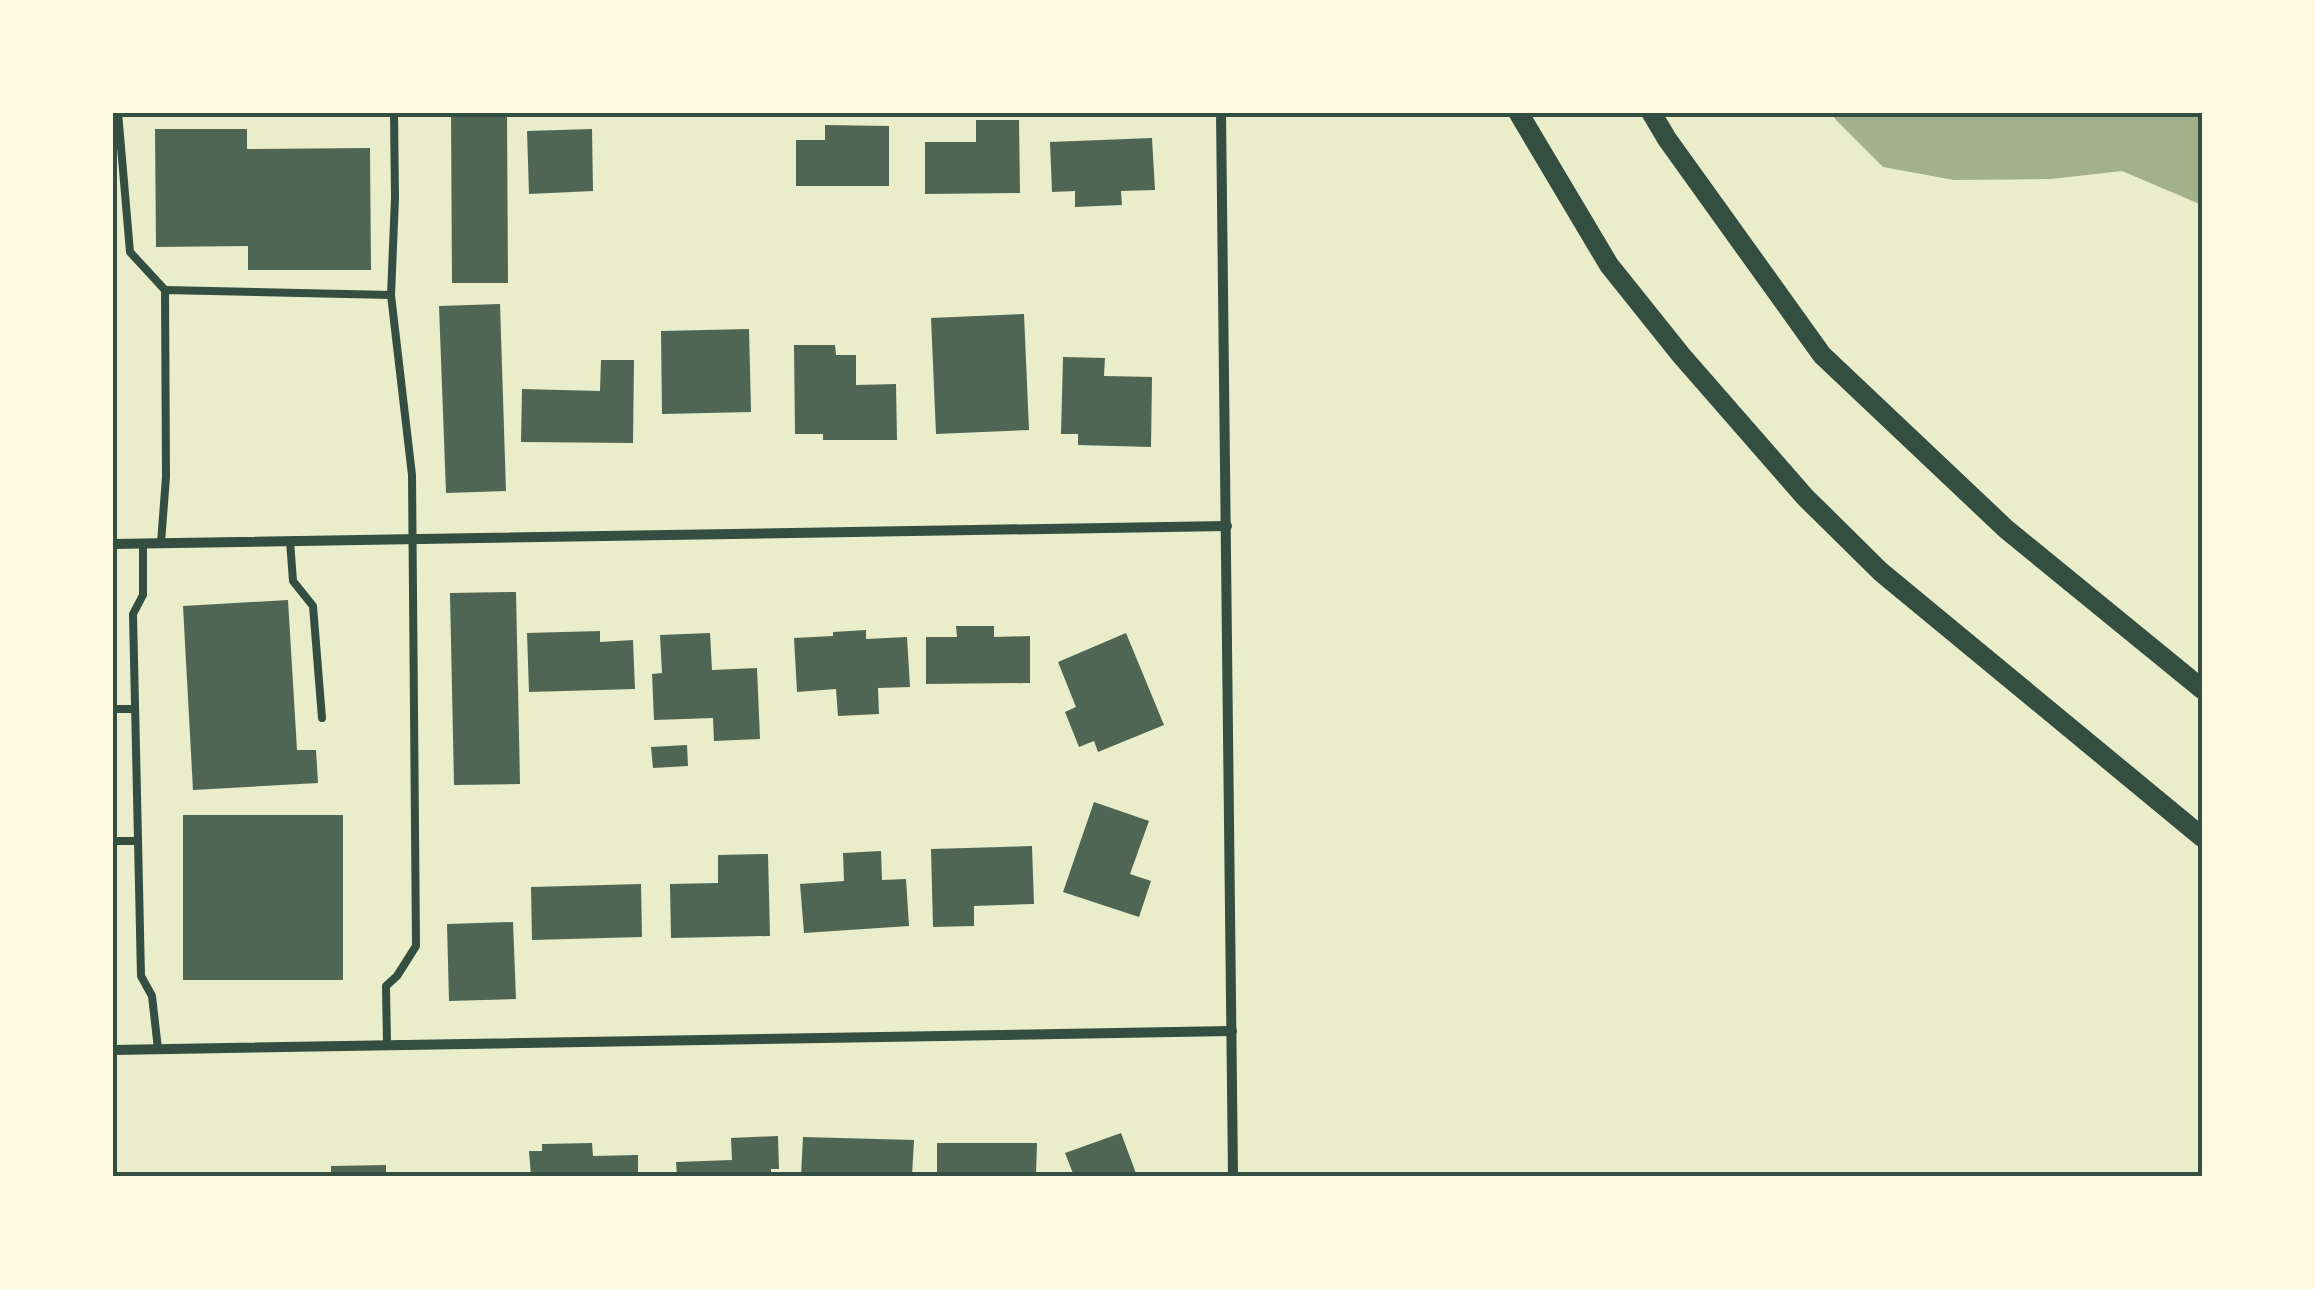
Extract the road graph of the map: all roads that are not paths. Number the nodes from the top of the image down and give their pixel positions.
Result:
1 (118, 112) edge
2 (394, 112) edge
3 (1221, 112) edge
4 (1518, 112) edge
5 (1651, 112) edge
6 (164, 290) junction
7 (391, 294) junction
8 (1227, 526) junction
9 (414, 539) junction
10 (290, 541) junction
11 (162, 543) junction
12 (112, 544) edge
13 (144, 544) junction
14 (2202, 689) edge
15 (112, 710) edge
16 (135, 710) junction
17 (322, 718) dead end
18 (2202, 837) edge
19 (112, 841) edge
20 (138, 842) junction
21 (1232, 1031) junction
22 (387, 1046) junction
23 (158, 1049) junction
24 (112, 1050) edge
25 (1233, 1176) edge

1 - 6 lane
2 - 7 lane
3 - 8 street
4 - 18 main road
5 - 14 main road
6 - 7 lane
6 - 11 lane
7 - 9 lane
8 - 9 street
8 - 21 street
9 - 10 street
9 - 22 lane
10 - 11 street
10 - 17 lane
11 - 13 street
12 - 13 street
13 - 16 lane
15 - 16 lane
16 - 20 lane
19 - 20 lane
20 - 23 lane
21 - 22 street
21 - 25 street
22 - 23 street
23 - 24 street

